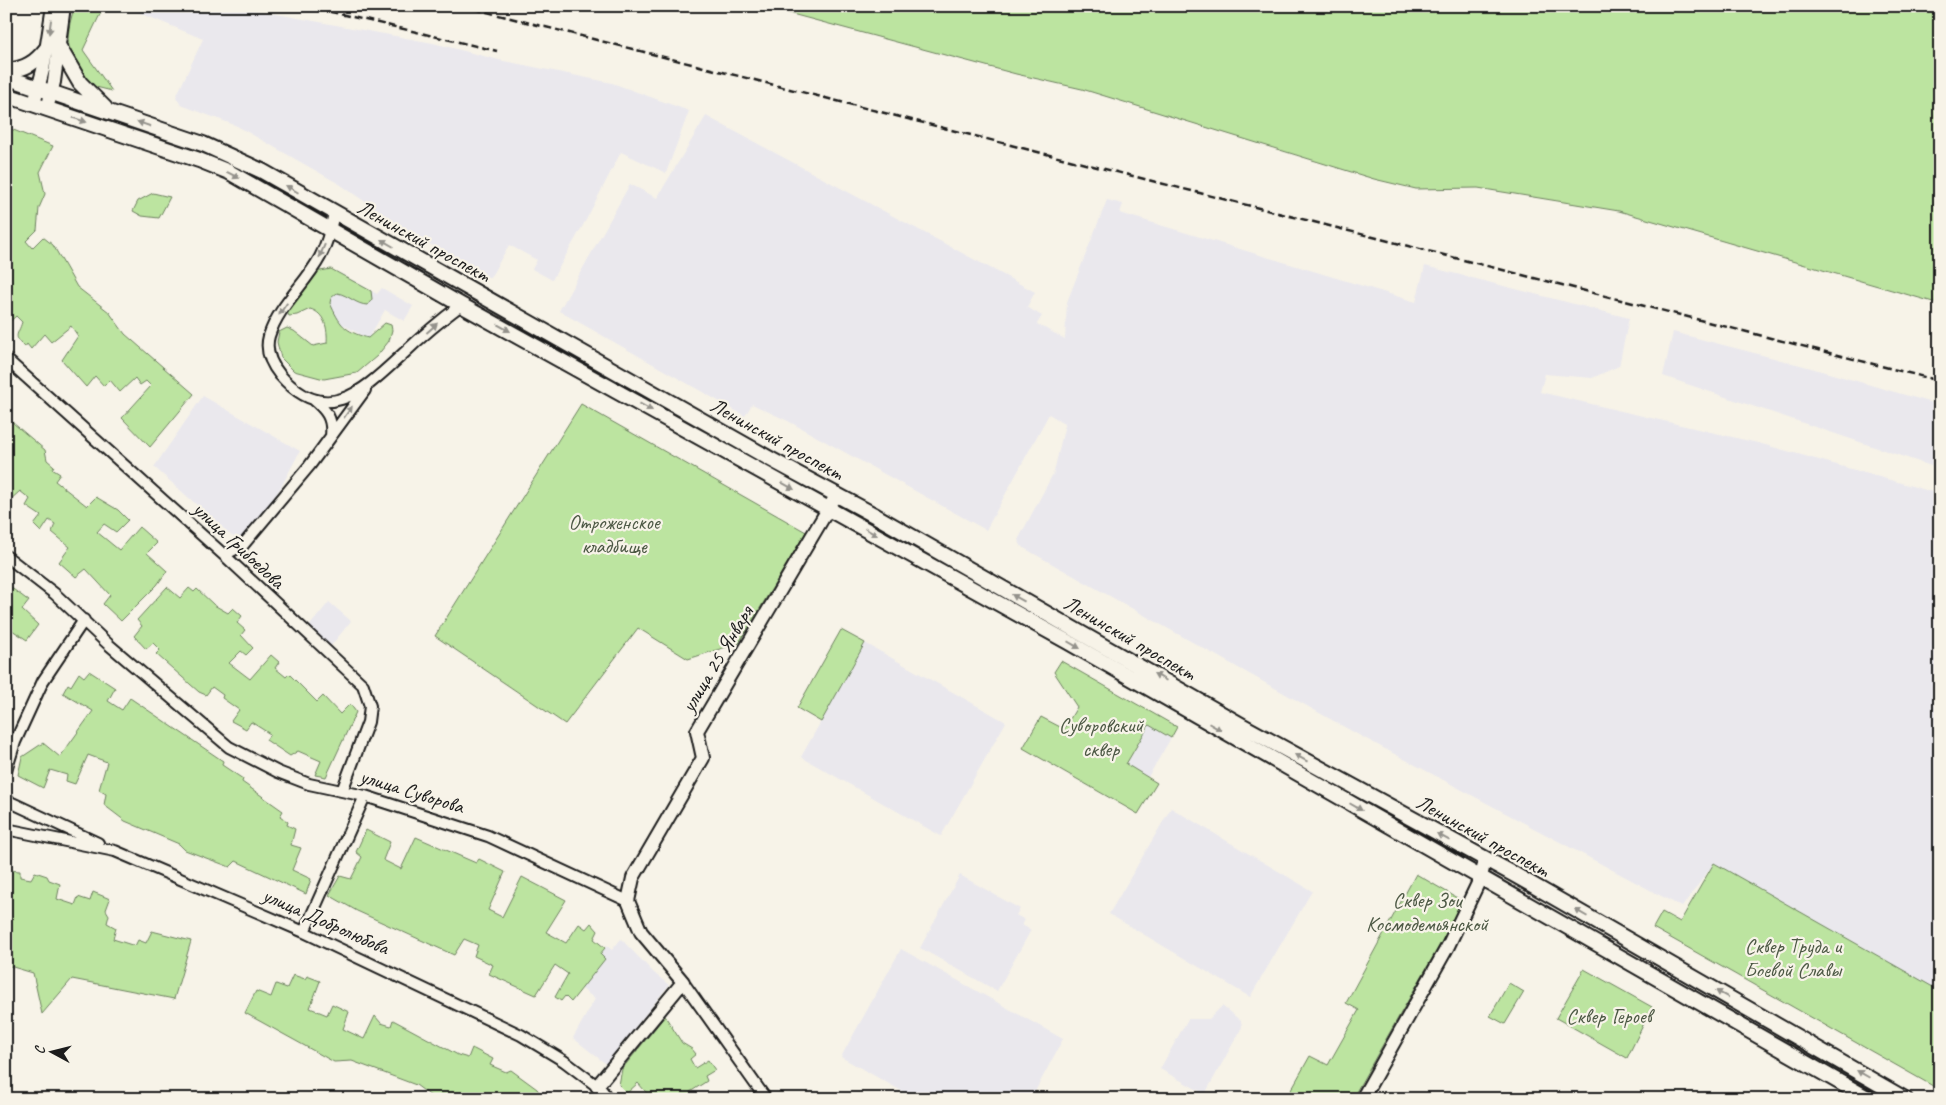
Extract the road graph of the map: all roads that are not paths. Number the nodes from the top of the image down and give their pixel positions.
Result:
1 (53, 6) edge
2 (64, 6) edge
3 (53, 47) junction
4 (6, 71) edge
5 (6, 77) edge
6 (46, 90) junction
7 (6, 95) edge
8 (41, 106) junction
9 (114, 113) junction
10 (334, 214) junction
11 (330, 231) junction
12 (461, 305) junction
13 (498, 306) junction
14 (6, 359) edge
15 (366, 388) junction
16 (312, 398) junction
17 (331, 436) junction
18 (837, 494) junction
19 (829, 508) junction
20 (224, 555) junction
21 (6, 556) edge
22 (84, 620) junction
23 (6, 771) edge
24 (342, 791) junction
25 (366, 796) junction
26 (6, 800) edge
27 (6, 829) edge
28 (115, 851) junction
29 (1485, 860) junction
30 (1481, 877) junction
31 (628, 902) junction
32 (304, 932) junction
33 (683, 982) junction
34 (597, 1086) junction
35 (607, 1099) edge
36 (766, 1099) edge
37 (1362, 1099) edge
38 (1869, 1099) edge
39 (1905, 1099) edge

1 -> 3 street
2 - 3 street
3 - 4 main road
3 - 6 street
3 - 9 main road
5 - 6 main road, Ленинский проспект
6 - 8 street
6 - 9 main road, Ленинский проспект
7 - 8 main road, Ленинский проспект
8 -> 11 main road, Ленинский проспект
10 -> 9 main road, Ленинский проспект
10 - 11 street, Ленинский проспект
13 -> 10 main road, Ленинский проспект
11 - 12 main road, Ленинский проспект
11 -> 16 street
12 - 13 main road
15 -> 12 street
12 -> 19 main road, Ленинский проспект
13 - 18 main road, Ленинский проспект
14 - 20 street, улица Грибоедова
15 - 16 street
17 -> 15 street
16 - 17 street
17 - 20 street
18 - 19 street, улица 25 Января
29 -> 18 main road, Ленинский проспект
19 -> 30 main road, Ленинский проспект
19 - 31 street, улица 25 Января
20 - 24 street, улица Грибоедова
21 - 22 street, улица Суворова
22 - 23 street
22 - 24 street, улица Суворова
24 - 25 street, улица Суворова
25 - 31 street, улица Суворова
25 - 32 street
26 - 28 street
27 - 28 street, улица Добролюбова
28 - 32 street, улица Добролюбова
29 - 30 street
39 -> 29 main road, Ленинский проспект
30 - 37 street
30 - 38 main road, Ленинский проспект
31 - 33 street
32 - 34 street, улица Добролюбова
33 - 34 street
33 - 36 street
34 - 35 street, улица Добролюбова

